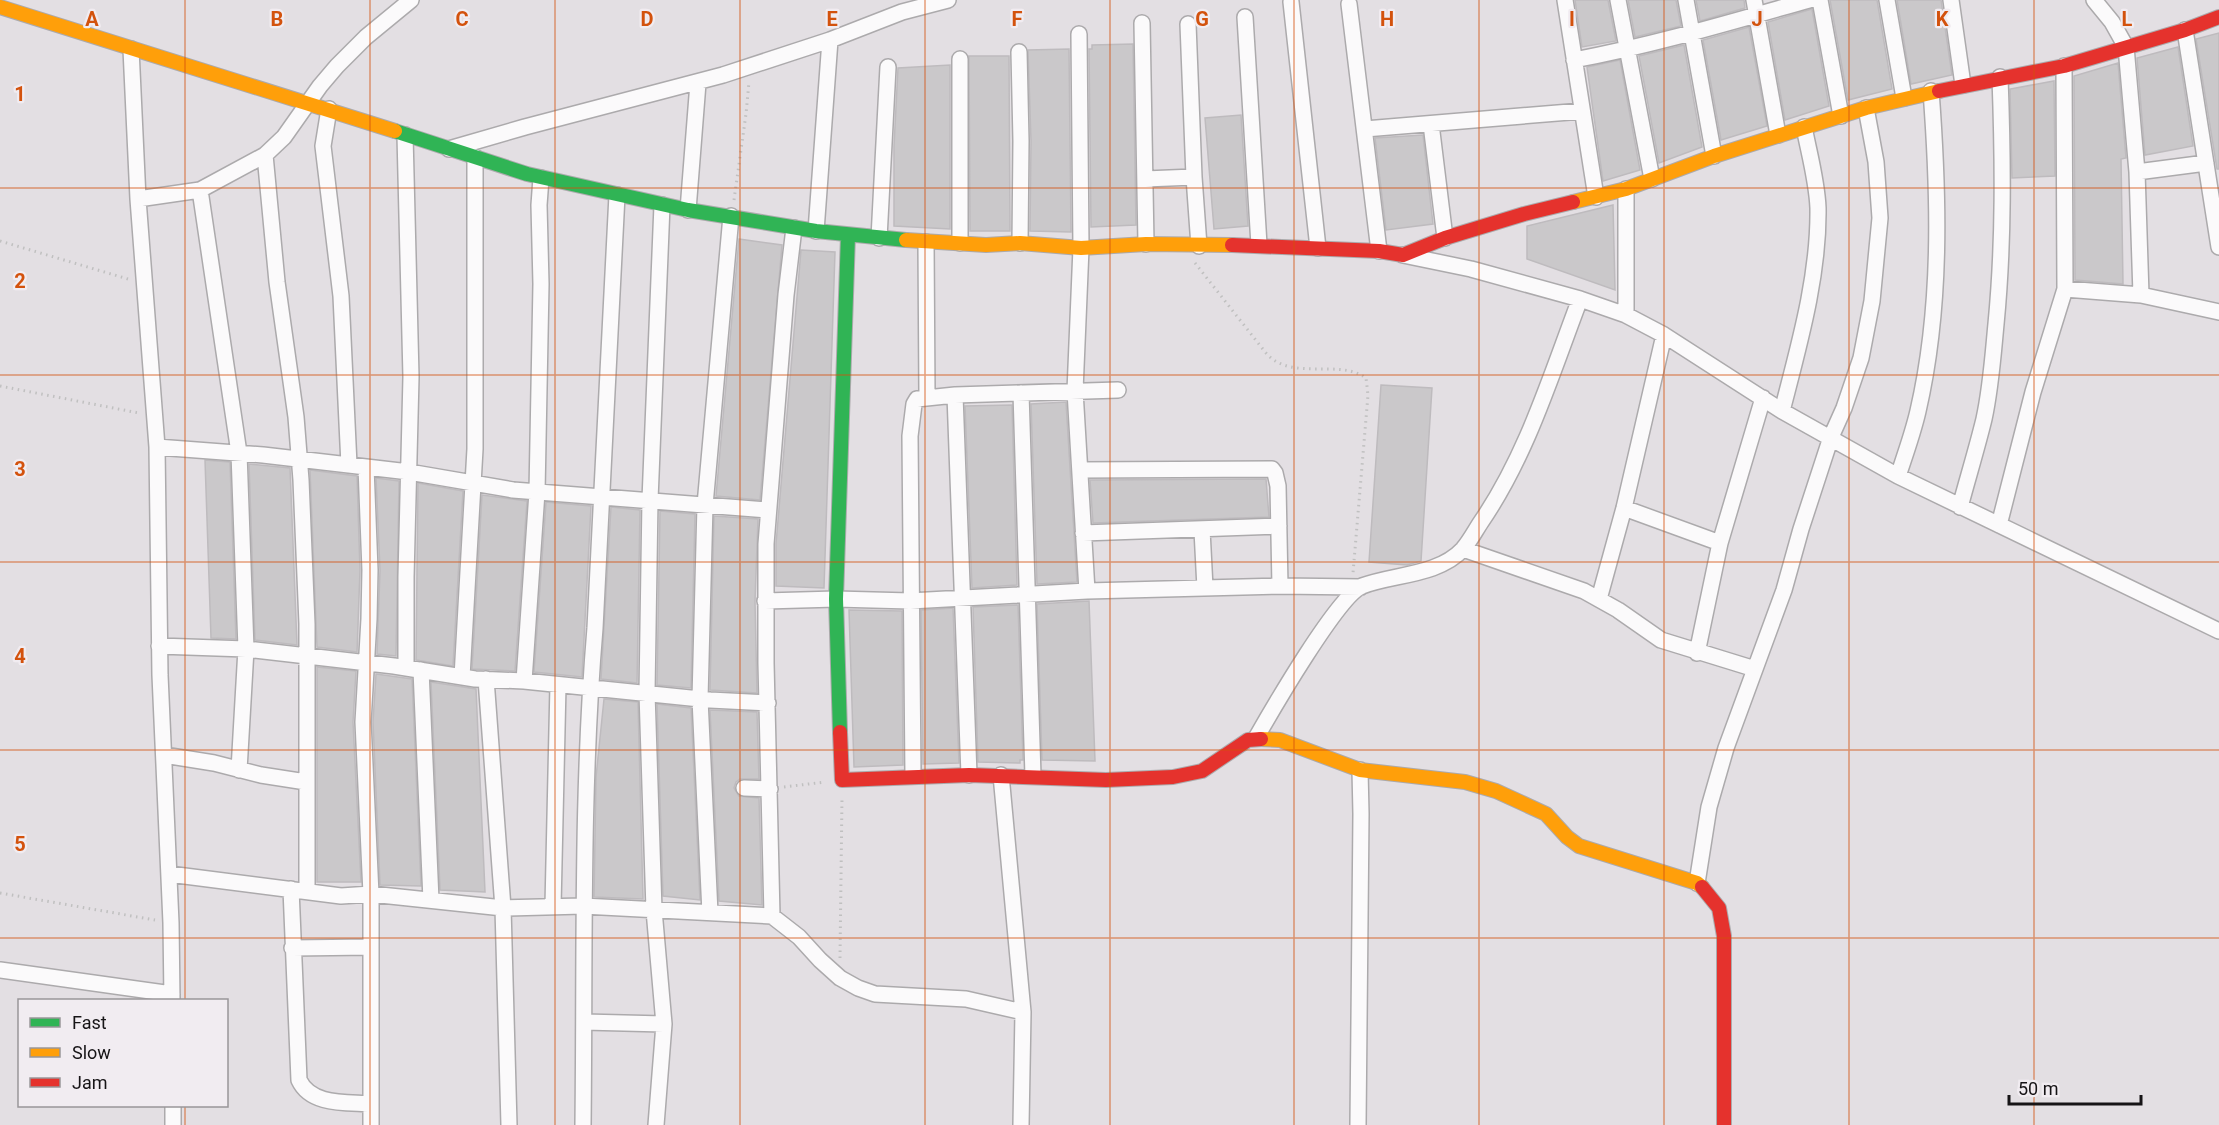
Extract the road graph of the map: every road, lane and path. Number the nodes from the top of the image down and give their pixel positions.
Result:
1 (411, 0) edge
2 (948, 0) edge
3 (1565, 0) edge
4 (1618, 0) edge
5 (1686, 0) edge
6 (1809, 0) edge
7 (1820, 0) edge
8 (1887, 0) edge
9 (1951, 0) edge
10 (2094, 0) edge
11 (1290, 2) dead end
12 (1349, 4) dead end
13 (0, 7) edge
14 (1755, 8) edge
15 (1245, 17) dead end
16 (2219, 17) edge
17 (1142, 23) dead end
18 (1188, 24) dead end
19 (2185, 30) junction
20 (1079, 34) dead end
21 (1692, 34) junction
22 (830, 40) junction
23 (2126, 47) junction
24 (131, 49) junction
25 (1628, 50) junction
26 (1019, 52) dead end
27 (960, 59) dead end
28 (1574, 60) junction
29 (750, 66) junction
30 (2064, 66) junction
31 (888, 68) dead end
32 (2000, 77) junction
33 (698, 82) junction
34 (1963, 85) junction
35 (1931, 92) junction
36 (1904, 98) junction
37 (308, 103) junction
38 (1866, 108) junction
39 (329, 110) junction
40 (1582, 111) junction
41 (1841, 116) junction
42 (1431, 124) junction
43 (1804, 127) junction
44 (1365, 129) junction
45 (405, 135) junction
46 (1778, 135) junction
47 (449, 149) junction
48 (265, 155) junction
49 (1714, 156) junction
50 (475, 157) junction
51 (2206, 164) junction
52 (2137, 172) junction
53 (1194, 177) junction
54 (541, 178) junction
55 (1145, 179) junction
56 (1652, 179) junction
57 (1626, 189) junction
58 (200, 190) junction
59 (617, 195) junction
60 (1596, 197) junction
61 (138, 199) junction
62 (663, 205) junction
63 (688, 210) junction
64 (731, 216) junction
65 (794, 228) junction
66 (816, 231) junction
67 (848, 235) junction
68 (879, 238) junction
69 (1445, 238) junction
70 (0, 241) edge
71 (926, 242) junction
72 (960, 243) junction
73 (1020, 243) junction
74 (1146, 244) junction
75 (1260, 245) junction
76 (1181, 246) junction
77 (1199, 246) junction
78 (2219, 247) edge
79 (1318, 248) junction
80 (1081, 249) junction
81 (1379, 251) junction
82 (1403, 255) junction
83 (144, 284) junction
84 (2065, 289) junction
85 (2141, 295) junction
86 (1580, 299) junction
87 (2219, 312) edge
88 (1626, 315) junction
89 (1664, 335) junction
90 (0, 386) edge
91 (1118, 390) dead end
92 (1075, 392) junction
93 (1022, 393) junction
94 (955, 395) junction
95 (927, 397) junction
96 (1763, 398) junction
97 (1782, 411) junction
98 (156, 416) junction
99 (1831, 437) junction
100 (157, 447) junction
101 (239, 453) junction
102 (300, 460) junction
103 (349, 465) junction
104 (366, 467) junction
105 (1080, 470) junction
106 (409, 472) junction
107 (1898, 476) junction
108 (472, 483) junction
109 (537, 492) junction
110 (602, 497) junction
111 (650, 500) junction
112 (705, 505) junction
113 (1624, 507) junction
114 (1960, 507) junction
115 (767, 510) junction
116 (1999, 525) junction
117 (1279, 526) junction
118 (1202, 530) junction
119 (1083, 533) junction
120 (1720, 543) junction
121 (1463, 549) junction
122 (1280, 586) junction
123 (1356, 586) junction
124 (1205, 588) junction
125 (1087, 591) junction
126 (1028, 595) junction
127 (963, 598) junction
128 (836, 599) junction
129 (1599, 599) junction
130 (910, 601) junction
131 (765, 602) junction
132 (2219, 632) edge
133 (159, 646) junction
134 (246, 650) junction
135 (1697, 653) junction
136 (307, 657) junction
137 (365, 664) junction
138 (414, 669) junction
139 (1755, 669) junction
140 (462, 677) junction
141 (486, 679) junction
142 (524, 681) junction
143 (558, 685) junction
144 (590, 688) junction
145 (647, 693) junction
146 (700, 699) junction
147 (768, 703) junction
148 (1256, 738) junction
149 (164, 755) junction
150 (239, 770) junction
151 (1360, 770) junction
152 (969, 775) junction
153 (1001, 775) junction
154 (913, 776) junction
155 (1033, 776) junction
156 (842, 780) junction
157 (306, 782) junction
158 (744, 788) dead end
159 (770, 789) junction
160 (169, 874) junction
161 (1697, 883) junction
162 (291, 889) junction
163 (307, 891) junction
164 (0, 893) edge
165 (371, 894) junction
166 (431, 900) junction
167 (553, 906) junction
168 (583, 906) junction
169 (503, 908) junction
170 (654, 910) junction
171 (710, 913) junction
172 (772, 916) junction
173 (171, 923) junction
174 (371, 947) junction
175 (292, 948) junction
176 (0, 970) edge
177 (840, 978) junction
178 (172, 997) edge
179 (1023, 1012) junction
180 (584, 1022) junction
181 (664, 1024) junction
182 (371, 1104) junction
183 (173, 1107) edge
184 (173, 1125) edge
185 (371, 1125) edge
186 (509, 1125) edge
187 (583, 1125) edge
188 (656, 1125) edge
189 (1021, 1125) edge
190 (1358, 1125) edge
191 (1724, 1125) edge

1 - 37 street
2 - 22 street
3 - 28 street
4 - 25 street
5 - 21 street
6 - 14 street
7 - 41 street
8 - 36 street
9 - 34 street
10 - 23 street
11 - 79 street
12 - 44 street
13 - 24 street
14 - 21 street
14 - 46 street
15 - 75 street
16 - 19 street
17 - 55 street
18 - 53 street
19 - 23 street
19 - 51 street
20 - 80 street
21 - 25 street
21 - 49 street
22 - 29 street
22 - 66 street
23 - 30 street
23 - 52 street
24 - 37 street
24 - 61 street
25 - 28 street
25 - 56 street
26 - 73 street
27 - 72 street
28 - 40 street
29 - 33 street
29 - 64 path
30 - 32 street
30 - 84 street
31 - 68 street
32 - 34 street
32 - 114 street
33 - 47 street
33 - 63 street
34 - 35 street
35 - 36 street
35 - 107 street
36 - 38 street
37 - 39 street
37 - 48 street
38 - 41 street
38 - 99 street
39 - 45 street
39 - 103 street
40 - 42 street
40 - 60 street
41 - 43 street
42 - 44 street
42 - 69 street
43 - 46 street
43 - 97 street
44 - 81 street
45 - 47 street
45 - 106 street
46 - 49 street
47 - 50 street
48 - 58 street
48 - 102 street
49 - 56 street
50 - 54 street
50 - 108 street
51 - 52 street
51 - 78 street
52 - 85 street
53 - 55 street
53 - 77 street
54 - 59 street
54 - 109 street
55 - 74 street
56 - 57 street
57 - 60 street
57 - 88 street
58 - 61 street
58 - 101 street
59 - 62 street
59 - 110 street
60 - 69 street
61 - 83 street
62 - 63 street
62 - 111 street
63 - 64 street
64 - 65 street
64 - 112 street
65 - 66 street
65 - 115 street
66 - 67 street
67 - 68 street
67 - 128 street
68 - 71 street
69 - 82 street
70 - 83 path
71 - 72 street
71 - 95 street
72 - 73 street
73 - 80 street
74 - 76 street
74 - 80 street
75 - 77 street
75 - 79 street
76 - 77 street
76 - 123 path
79 - 81 street
80 - 92 street
81 - 82 street
82 - 86 street
83 - 98 street
84 - 85 street
84 - 116 street
85 - 87 street
86 - 88 street
86 - 121 street
88 - 89 street
89 - 96 street
89 - 113 street
90 - 98 path
91 - 92 street
92 - 93 street
92 - 105 street
93 - 94 street
93 - 126 street
94 - 95 street
94 - 127 street
95 - 130 street
96 - 97 street
96 - 120 street
97 - 99 street
98 - 100 street
99 - 107 street
99 - 139 street
100 - 101 street
100 - 133 street
101 - 102 street
101 - 134 street
102 - 103 street
102 - 136 street
103 - 104 street
104 - 106 street
104 - 137 street
105 - 117 street
105 - 119 street
106 - 108 street
106 - 138 street
107 - 114 street
108 - 109 street
108 - 140 street
109 - 110 street
109 - 142 street
110 - 111 street
110 - 144 street
111 - 112 street
111 - 145 street
112 - 115 street
112 - 146 street
113 - 120 street
113 - 129 street
114 - 116 street
115 - 131 street
116 - 132 street
117 - 118 street
117 - 122 street
118 - 119 street
118 - 124 street
119 - 125 street
120 - 135 street
121 - 123 street
121 - 129 street
122 - 123 street
122 - 124 street
123 - 148 street
124 - 125 street
125 - 126 street
126 - 127 street
126 - 155 street
127 - 130 street
127 - 152 street
128 - 130 street
128 - 131 street
128 - 156 street
129 - 135 street
130 - 154 street
131 - 147 street
133 - 134 street
133 - 149 street
134 - 136 street
134 - 150 street
135 - 139 street
136 - 137 street
136 - 157 street
137 - 138 street
137 - 165 street
138 - 140 street
138 - 166 street
139 - 161 street
140 - 141 street
141 - 142 street
141 - 169 street
142 - 143 street
143 - 144 street
143 - 167 street
144 - 145 street
144 - 168 street
145 - 146 street
145 - 170 street
146 - 147 street
146 - 171 street
147 - 159 street
148 - 151 street
148 - 155 street
149 - 150 street
149 - 160 street
150 - 157 street
151 - 161 street
151 - 190 street
152 - 153 street
152 - 154 street
153 - 155 street
153 - 179 street
154 - 156 street
156 - 159 path
156 - 177 path
157 - 163 street
158 - 159 street
159 - 172 street
160 - 162 street
160 - 173 street
161 - 191 street
162 - 163 street
162 - 175 street
163 - 165 street
164 - 173 path
165 - 166 street
165 - 174 street
166 - 169 street
167 - 168 street
167 - 169 street
168 - 170 street
168 - 180 street
169 - 186 street
170 - 171 street
170 - 181 street
171 - 172 street
172 - 177 street
173 - 178 street
174 - 175 street
174 - 182 street
175 - 182 street
176 - 178 street
177 - 179 street
179 - 189 street
180 - 181 street
180 - 187 street
181 - 188 street
182 - 185 street
183 - 184 street

